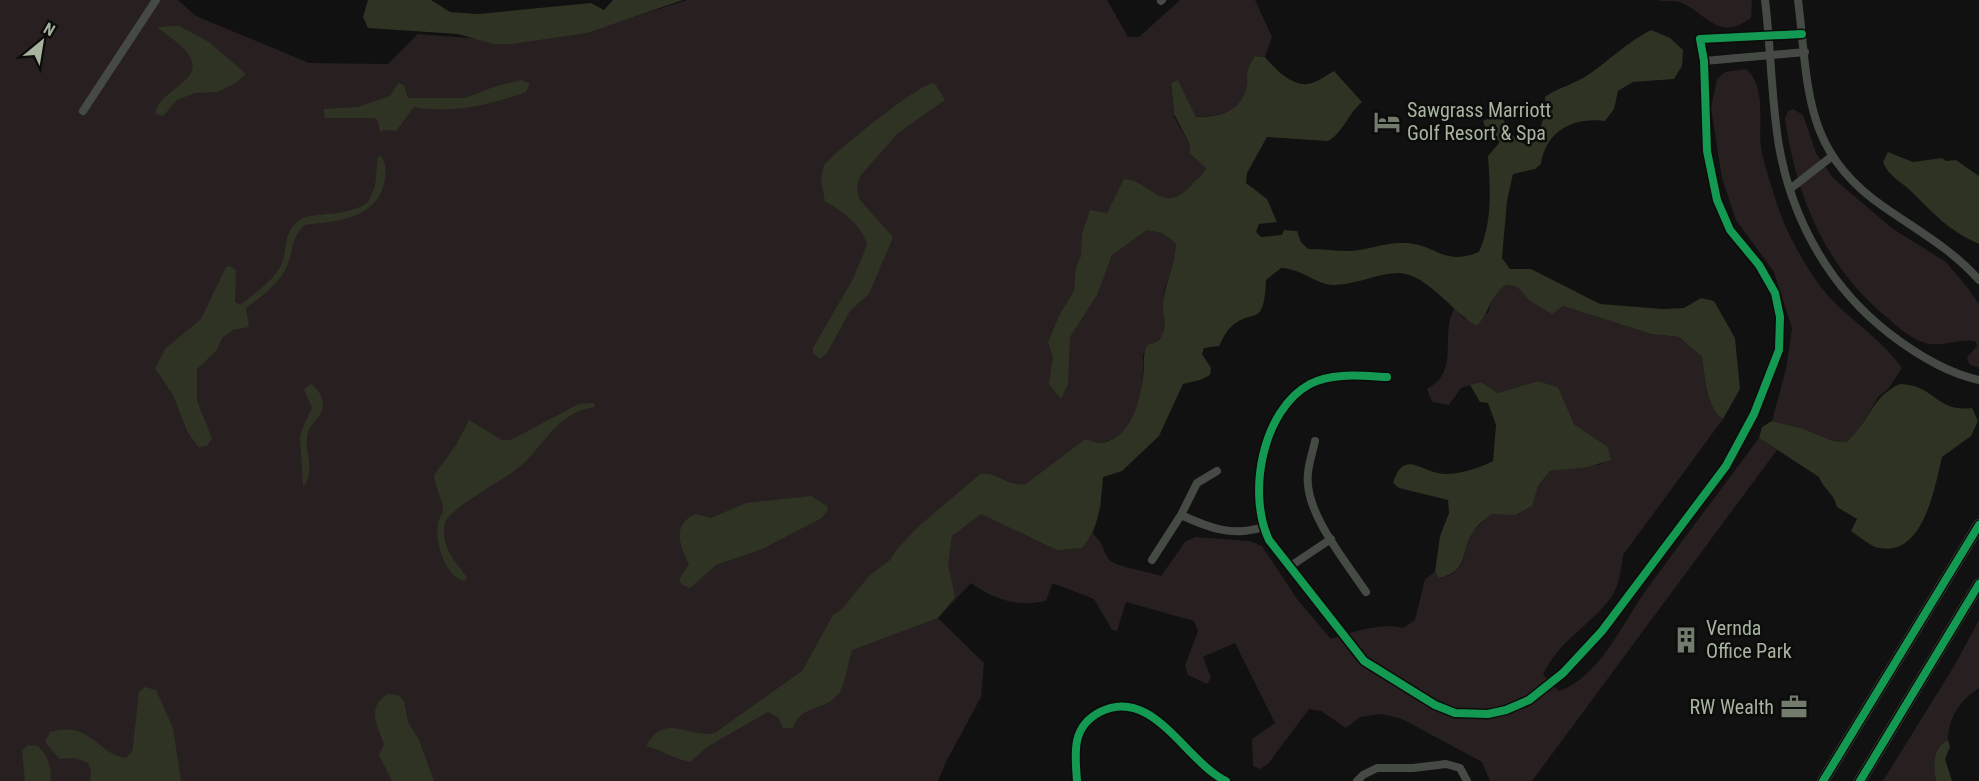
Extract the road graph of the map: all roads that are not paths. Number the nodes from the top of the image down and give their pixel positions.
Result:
1 (156, 0) edge
2 (1765, 0) edge
3 (1798, 0) edge
4 (1802, 34) junction
5 (1769, 36) junction
6 (1804, 52) junction
7 (1772, 55) junction
8 (1704, 61) junction
9 (83, 111) dead end
10 (1831, 157) junction
11 (1790, 189) junction
12 (1979, 280) edge
13 (1387, 377) dead end
14 (1979, 380) edge
15 (1315, 441) dead end
16 (1217, 471) dead end
17 (1181, 515) junction
18 (1979, 525) edge
19 (1263, 527) junction
20 (1331, 539) junction
21 (1152, 560) dead end
22 (1289, 567) junction
23 (1979, 584) edge
24 (1366, 592) dead end
25 (1077, 781) edge
26 (1226, 781) edge
27 (1357, 781) edge
28 (1467, 781) edge
29 (1823, 781) edge
30 (1860, 781) edge

1 - 9 street
2 - 5 street
3 - 4 street
4 - 5 street
4 - 6 street
5 - 7 street
5 - 8 street
6 - 7 street
6 - 10 street
7 - 8 street
7 - 11 street
8 - 22 street
10 - 11 street
10 - 12 street
11 - 14 street
13 - 19 street
15 - 20 street
16 - 17 street
17 - 19 street
17 - 21 street
18 - 29 main road
19 - 22 street
20 - 22 street
20 - 24 street
23 - 30 main road
25 - 26 street
27 - 28 street

